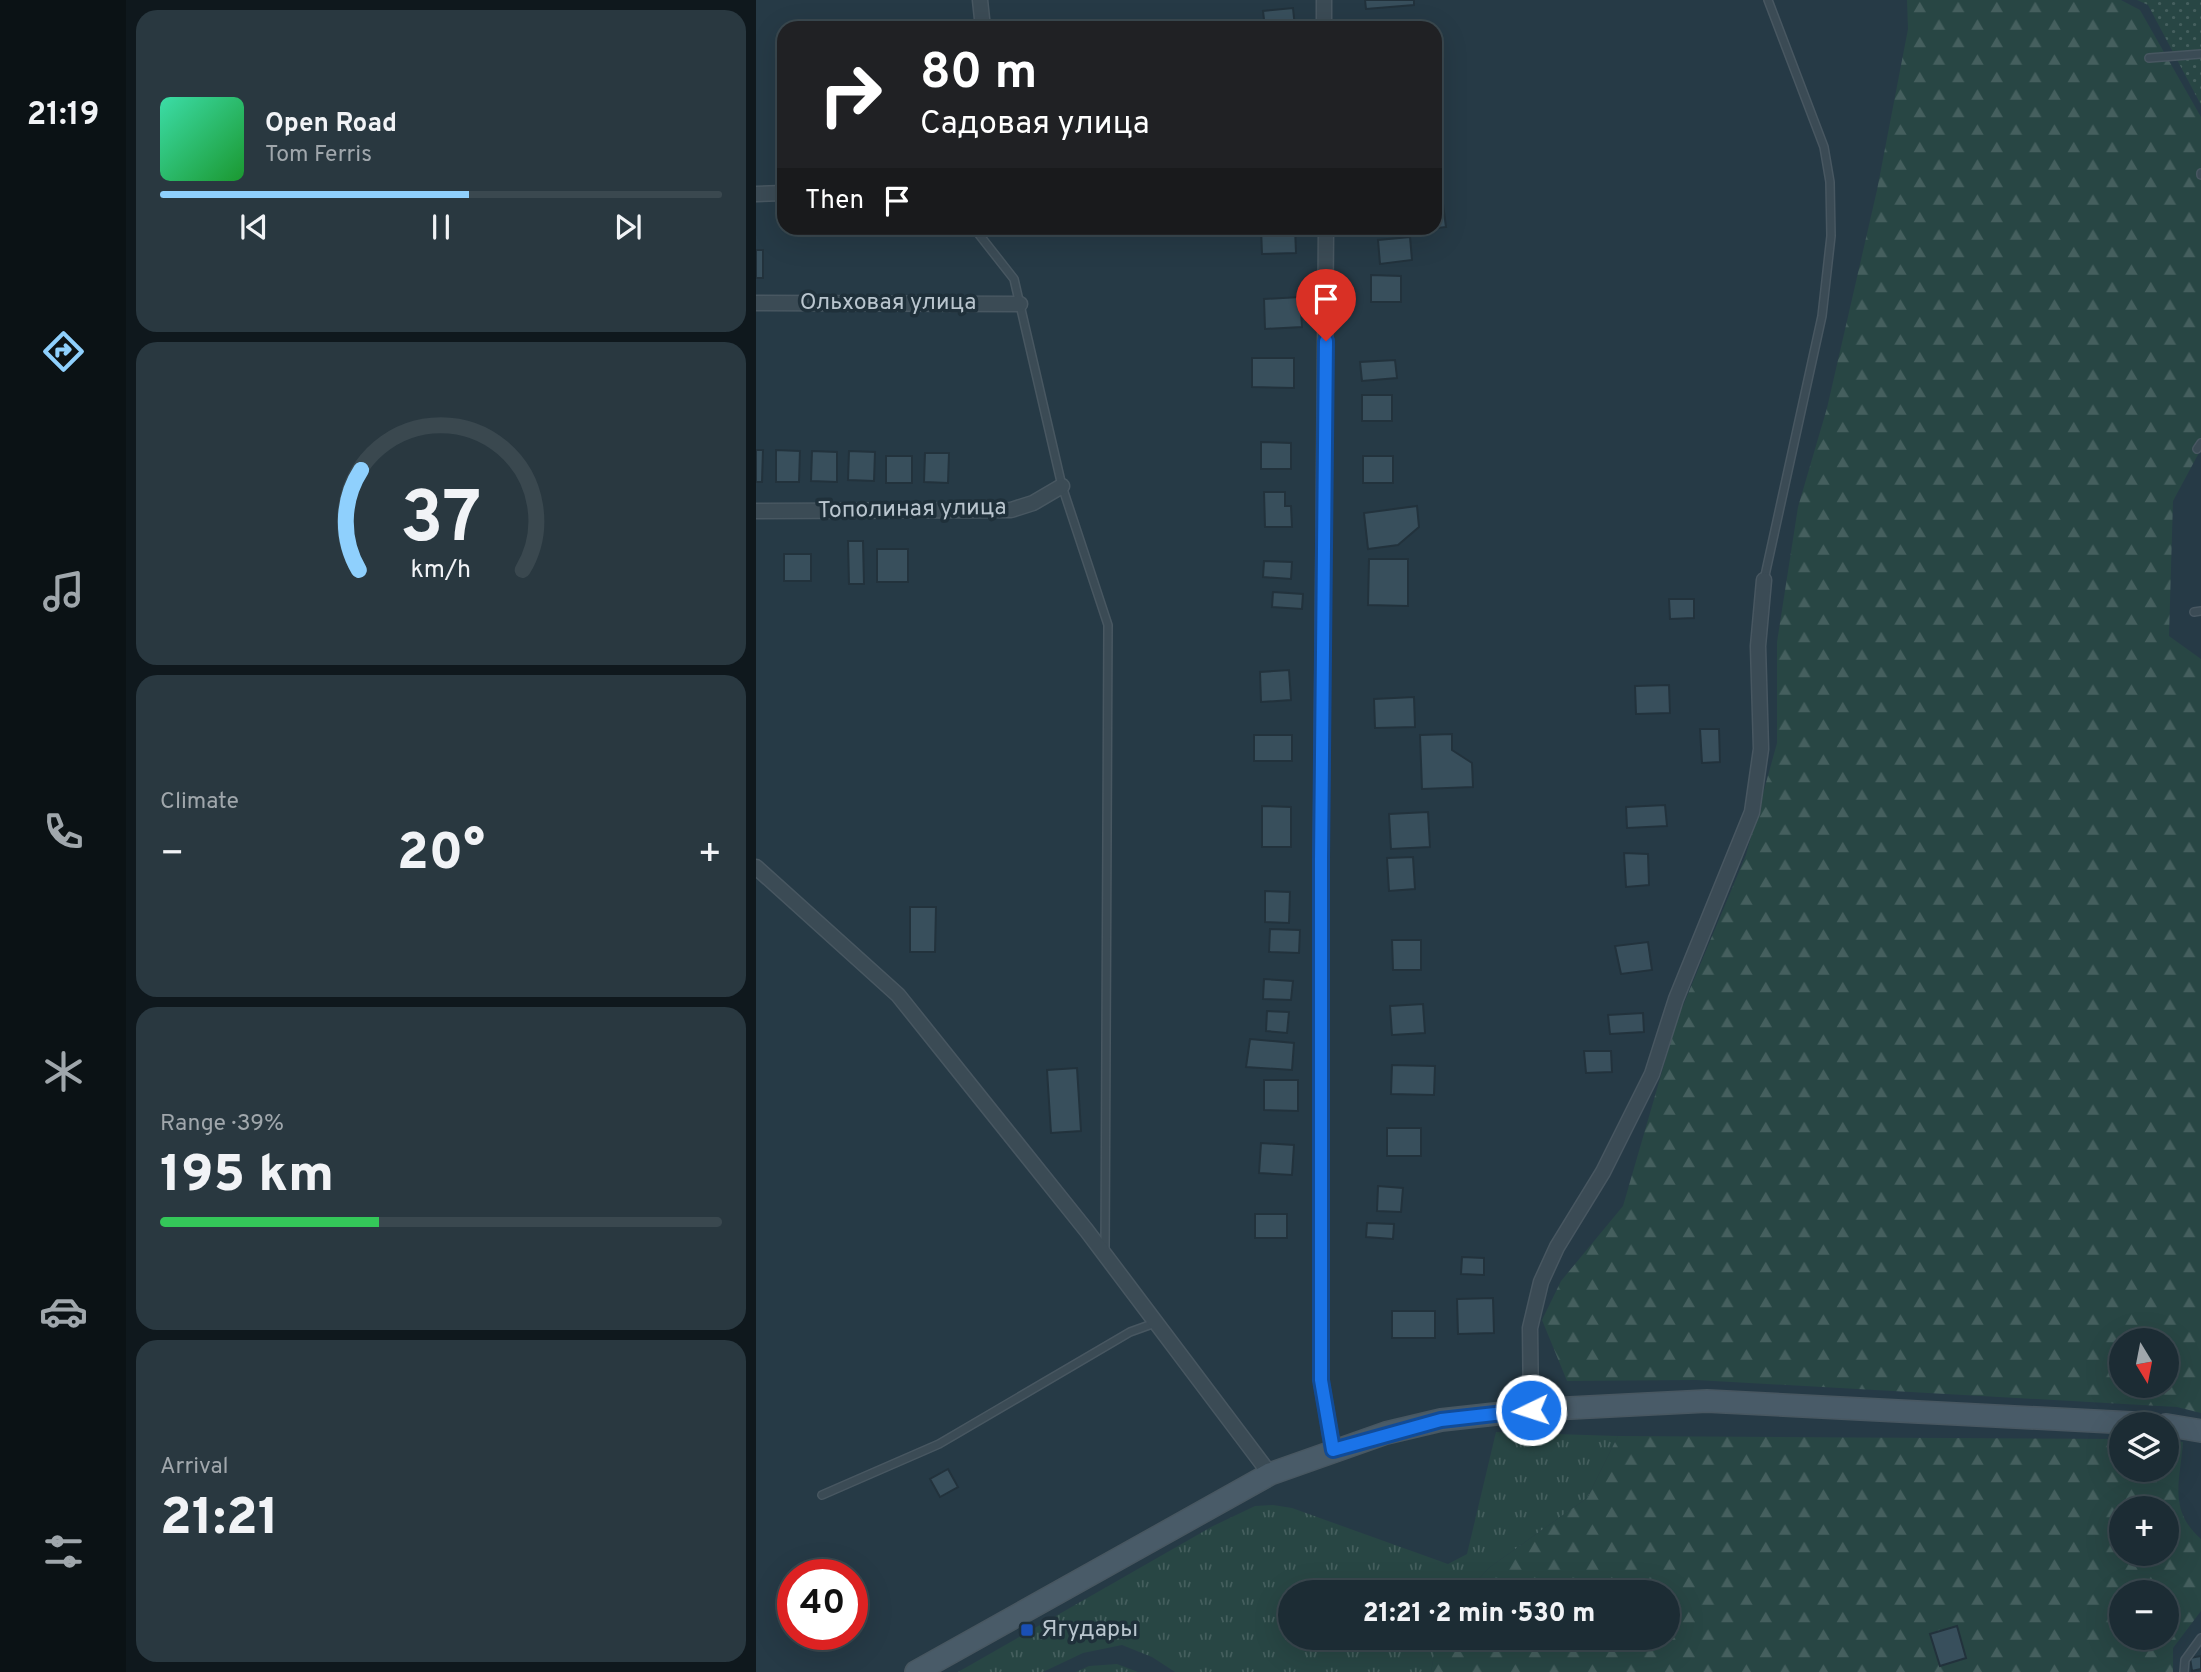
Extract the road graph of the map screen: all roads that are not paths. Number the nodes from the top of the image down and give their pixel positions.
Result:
1 (980, 0) edge
2 (1324, 0) edge
3 (1768, 0) edge
4 (982, 21) edge
5 (1324, 21) edge
6 (2201, 54) edge
7 (2149, 58) dead end
8 (777, 193) edge
9 (756, 194) edge
10 (979, 235) edge
11 (1326, 235) edge
12 (756, 303) edge
13 (1020, 303) junction
14 (2201, 443) edge
15 (2201, 449) edge
16 (1062, 486) junction
17 (756, 511) edge
18 (1764, 580) joint
19 (756, 867) edge
20 (1105, 1257) junction
21 (1155, 1323) junction
22 (1531, 1410) junction
23 (2109, 1422) edge
24 (2179, 1427) edge
25 (2201, 1431) edge
26 (1333, 1450) junction
27 (1270, 1474) junction
28 (822, 1495) dead end
29 (2201, 1639) edge
30 (916, 1672) edge
31 (2185, 1672) edge

1 - 4 street
2 - 5 street
3 - 18 lane
6 - 7 lane
8 - 9 street
10 - 13 lane
11 - 26 street
12 - 13 street, Ольховая улица
13 - 16 lane
14 - 15 lane
16 - 17 street, Тополиная улица
16 - 20 lane
18 - 22 street
19 - 20 street
20 - 21 street
21 - 27 street
21 - 28 lane
22 - 23 street
22 - 26 street
24 - 25 street
26 - 27 street
27 - 30 street
29 - 31 lane

